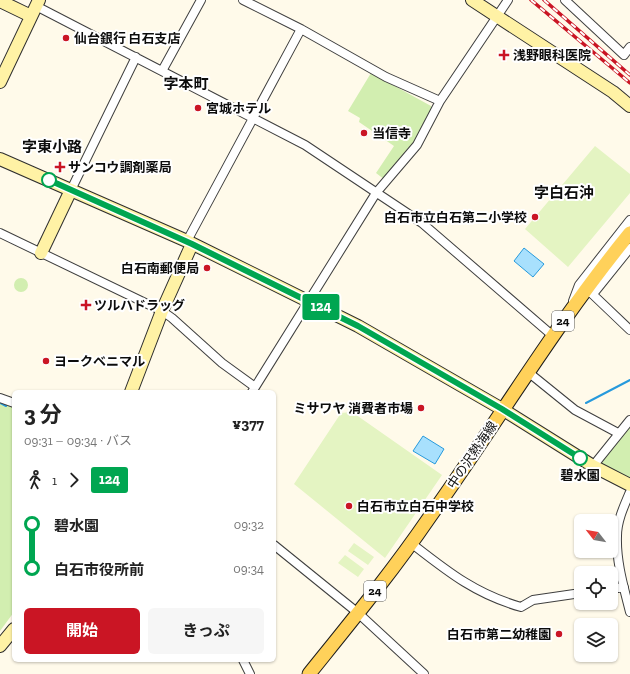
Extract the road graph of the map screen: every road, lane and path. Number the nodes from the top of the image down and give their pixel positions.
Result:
1 (201, 0) edge
2 (243, 0) edge
3 (472, 0) edge
4 (508, 0) edge
5 (565, 0) edge
6 (0, 1) edge
7 (35, 7) edge
8 (497, 17) junction
9 (301, 29) junction
10 (630, 47) edge
11 (136, 57) junction
12 (162, 71) junction
13 (0, 82) edge
14 (440, 101) junction
15 (630, 106) edge
16 (253, 117) junction
17 (0, 159) edge
18 (71, 190) junction
19 (376, 193) junction
20 (630, 220) edge
21 (0, 233) edge
22 (629, 239) edge
23 (189, 242) junction
24 (41, 253) junction
25 (590, 291) junction
26 (310, 301) junction
27 (162, 311) junction
28 (569, 312) junction
29 (630, 330) edge
30 (553, 336) junction
31 (528, 372) junction
32 (132, 390) edge
33 (253, 390) edge
34 (0, 398) edge
35 (12, 402) edge
36 (502, 409) junction
37 (630, 420) edge
38 (618, 433) junction
39 (593, 466) junction
40 (630, 485) edge
41 (630, 492) edge
42 (411, 543) junction
43 (276, 548) edge
44 (624, 587) junction
45 (618, 588) edge
46 (574, 594) edge
47 (630, 612) edge
48 (358, 613) junction
49 (12, 631) edge
50 (0, 646) edge
51 (243, 662) edge
52 (250, 674) edge
53 (309, 674) edge
54 (424, 674) edge

1 - 12 street
2 - 9 street
3 - 8 street
4 - 8 street
5 - 10 street
6 - 7 street
7 - 11 street
7 - 13 street
8 - 14 street
8 - 15 street
9 - 14 street
9 - 16 street
11 - 12 street
11 - 18 street
12 - 16 street
14 - 19 street
16 - 19 street
16 - 23 street
17 - 18 street
18 - 23 street
18 - 24 street
19 - 26 street
19 - 30 street
20 - 28 street
21 - 24 street
22 - 25 main road, 中の沢熱海線 / 24
23 - 26 street
23 - 27 street
24 - 27 street
25 - 28 main road, 中の沢熱海線 / 24
25 - 29 street
26 - 33 street
26 - 36 street
27 - 32 street
27 - 33 street
28 - 30 main road, 中の沢熱海線 / 24
30 - 31 main road, 中の沢熱海線 / 24
31 - 36 main road, 中の沢熱海線 / 24
31 - 38 street
34 - 35 street
36 - 39 street
36 - 42 main road, 中の沢熱海線 / 24
37 - 38 street
38 - 39 street
39 - 40 street
41 - 44 street
42 - 46 street
42 - 48 main road, 中の沢熱海線 / 24
43 - 48 street
44 - 45 street
44 - 47 street
48 - 53 main road, 中の沢熱海線 / 24
48 - 54 street
49 - 50 street
51 - 52 street

